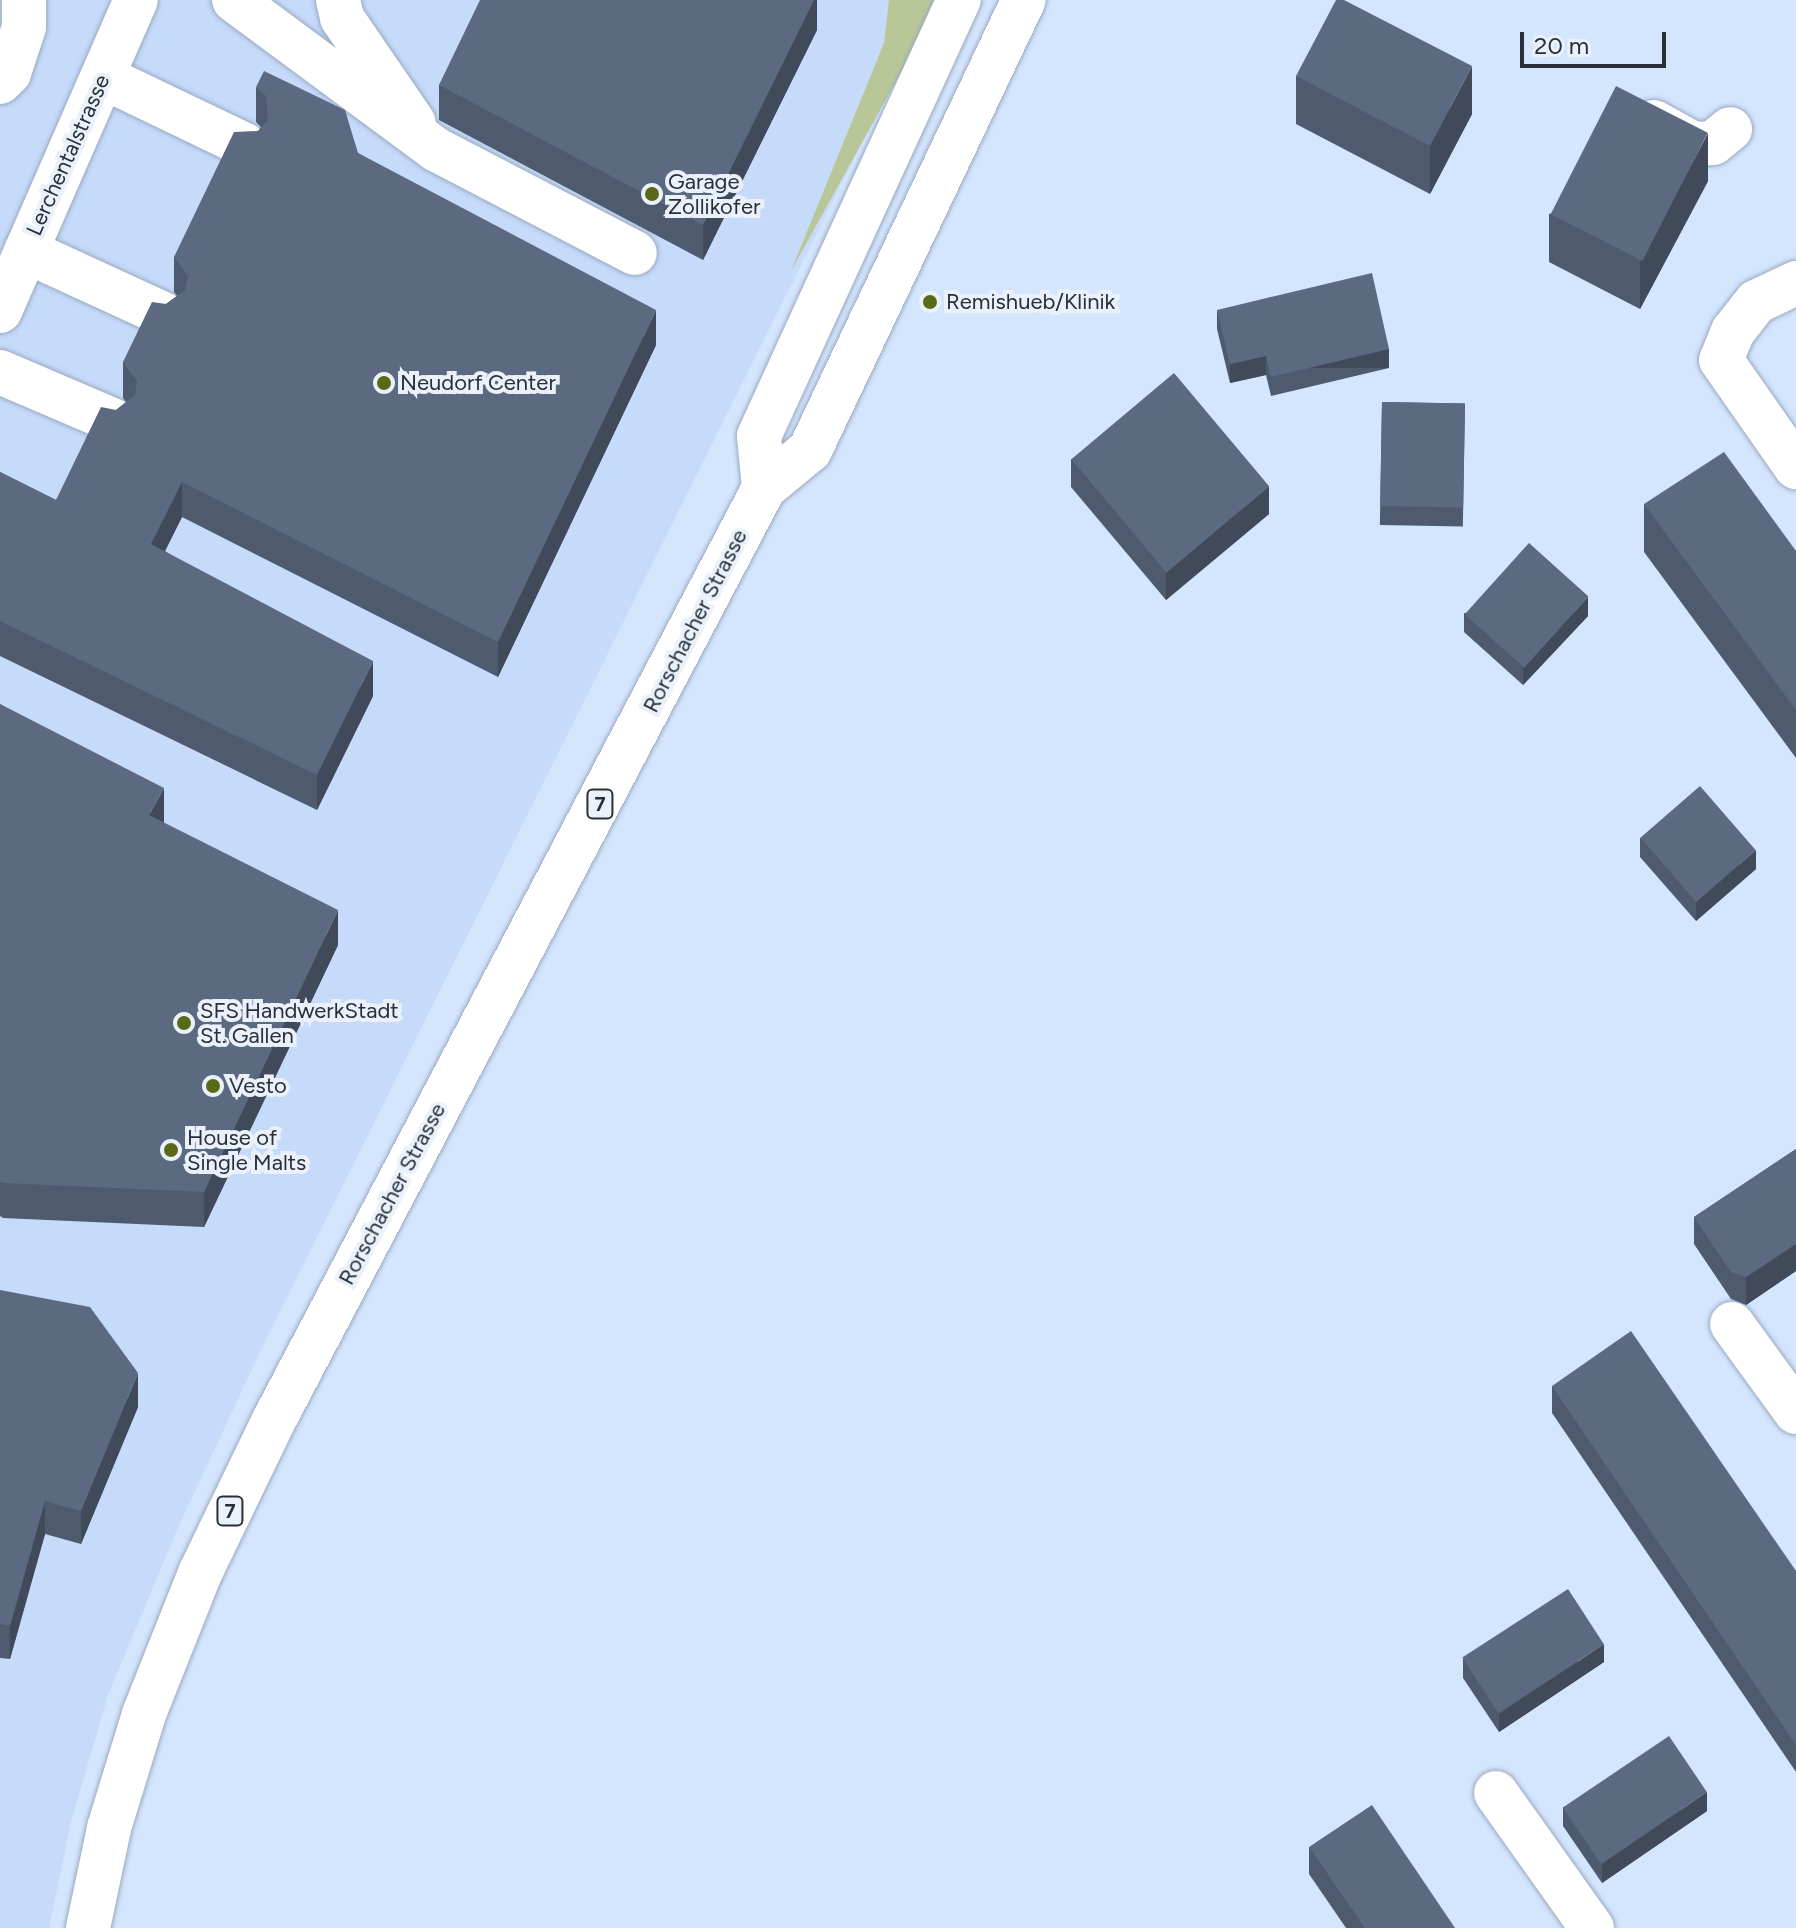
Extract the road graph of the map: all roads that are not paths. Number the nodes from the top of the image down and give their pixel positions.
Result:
1 (7, 0) edge
2 (24, 0) edge
3 (136, 0) edge
4 (234, 0) edge
5 (338, 0) edge
6 (959, 0) edge
7 (1024, 0) edge
8 (0, 7) edge
9 (103, 77) junction
10 (0, 82) edge
11 (1618, 103) edge
12 (1730, 129) dead end
13 (423, 141) junction
14 (245, 145) edge
15 (26, 251) junction
16 (635, 253) dead end
17 (1796, 283) edge
18 (0, 311) edge
19 (163, 314) edge
20 (0, 372) edge
21 (112, 420) edge
22 (1796, 467) edge
23 (764, 488) junction
24 (1732, 1324) dead end
25 (1796, 1412) edge
26 (1496, 1793) dead end
27 (88, 1928) edge
28 (1592, 1928) edge

1 - 8 main road
2 - 10 main road
3 - 9 main road, Lerchentalstrasse
4 - 13 main road
5 - 13 main road
6 - 23 main road
7 - 23 main road, Rorschacher Strasse / 7
9 - 14 main road
9 - 15 main road, Lerchentalstrasse
11 - 12 main road
13 - 16 main road
15 - 18 main road, Lerchentalstrasse
15 - 19 main road
17 - 22 main road
20 - 21 main road
23 - 27 main road, Rorschacher Strasse / 7
24 - 25 main road
26 - 28 main road

